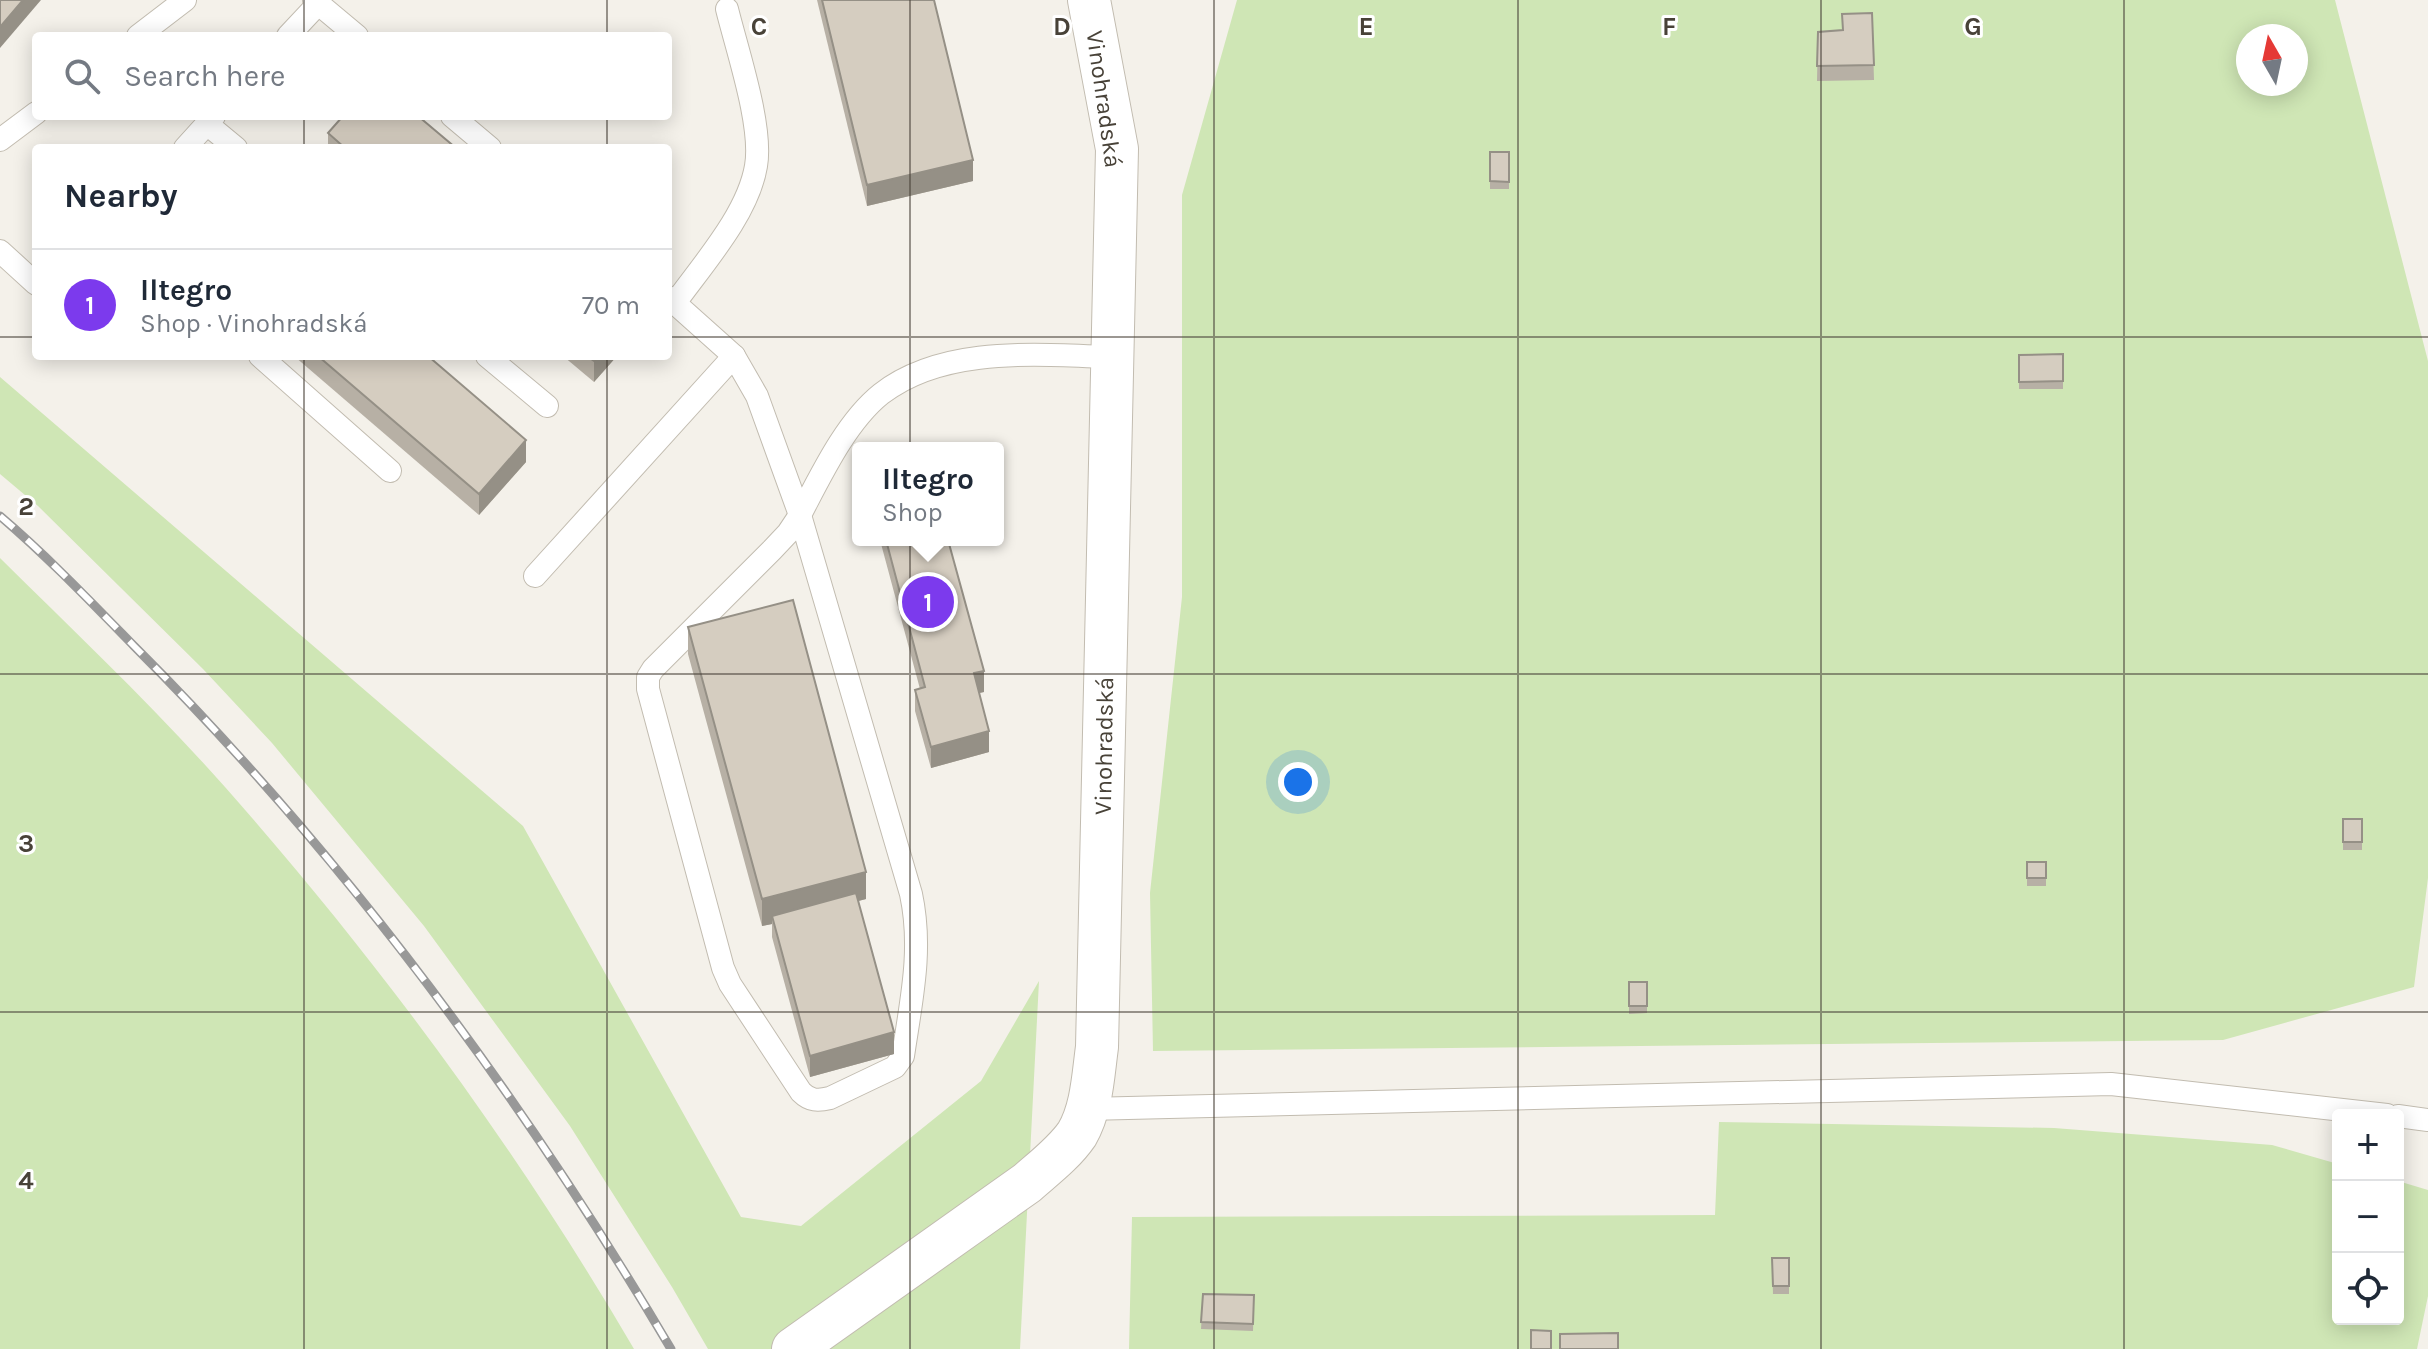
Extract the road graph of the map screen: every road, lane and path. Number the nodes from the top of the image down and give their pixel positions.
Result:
1 (185, 0) edge
2 (1089, 0) edge
3 (316, 2) edge
4 (727, 9) dead end
5 (143, 32) edge
6 (291, 32) edge
7 (352, 32) edge
8 (32, 116) edge
9 (211, 120) edge
10 (457, 120) edge
11 (0, 140) edge
12 (189, 144) edge
13 (232, 144) edge
14 (485, 144) edge
15 (0, 251) edge
16 (32, 280) edge
17 (672, 300) edge
18 (734, 356) junction
19 (1112, 357) junction
20 (265, 360) edge
21 (492, 360) edge
22 (547, 406) dead end
23 (390, 471) dead end
24 (800, 515) junction
25 (535, 576) dead end
26 (1087, 1109) junction
27 (2334, 1109) edge
28 (2404, 1117) edge
29 (2428, 1120) edge
30 (793, 1349) edge

1 - 5 lane
2 - 19 street, Vinohradská
3 - 6 lane
3 - 7 lane
4 - 17 lane
8 - 11 lane
9 - 12 lane
9 - 13 lane
10 - 14 lane
15 - 16 lane
17 - 18 lane
18 - 24 lane
18 - 25 lane
19 - 24 lane
19 - 26 street, Vinohradská
20 - 23 lane
21 - 22 lane
24 - 24 lane
26 - 27 lane
26 - 30 street, Vinohradská
28 - 29 lane

